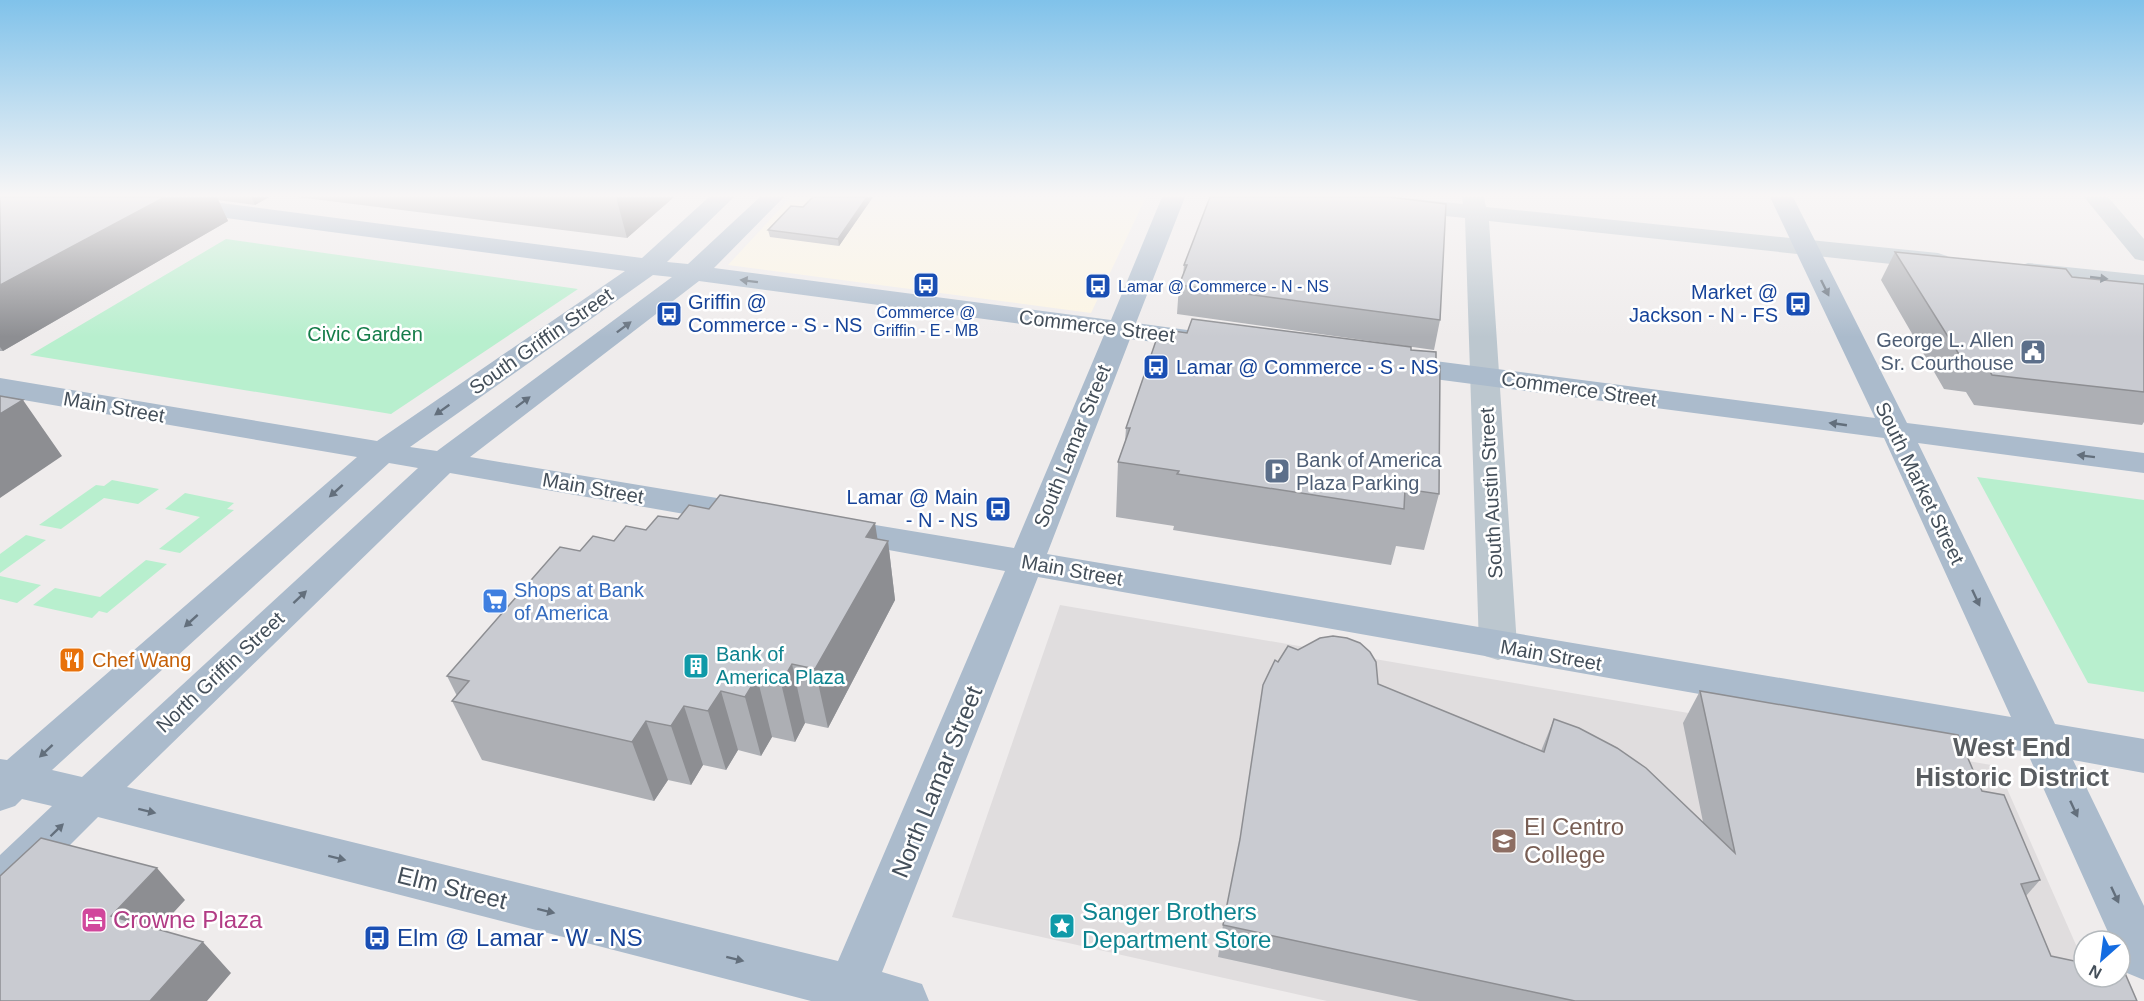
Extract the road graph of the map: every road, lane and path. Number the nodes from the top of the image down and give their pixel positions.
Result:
1 (471, 244) edge
2 (672, 244) edge
3 (724, 244) edge
4 (1155, 244) edge
5 (1477, 244) edge
6 (1772, 244) edge
7 (1803, 244) edge
8 (1805, 248) junction
9 (1962, 264) edge
10 (646, 267) junction
11 (2004, 268) edge
12 (694, 273) junction
13 (2144, 283) edge
14 (1120, 329) junction
15 (1226, 343) edge
16 (1375, 362) edge
17 (1485, 376) junction
18 (0, 387) edge
19 (1896, 432) junction
20 (381, 453) junction
21 (442, 463) junction
22 (2144, 463) edge
23 (1026, 562) junction
24 (1498, 646) junction
25 (2041, 738) junction
26 (2144, 756) edge
27 (5, 783) edge
28 (91, 797) junction
29 (0, 885) edge
30 (2144, 957) edge
31 (848, 995) edge
32 (904, 1001) edge

1 - 10 main road, Commerce Street
2 - 10 main road, South Griffin Street
3 - 12 main road, South Griffin Street
4 - 14 main road, South Lamar Street
5 - 17 street, South Austin Street
6 - 8 street
7 - 8 main road, South Market Street
8 - 9 street
8 -> 19 main road, South Market Street
10 - 12 main road, Commerce Street
10 -> 20 main road, South Griffin Street
11 -> 13 street
14 -> 12 main road, Commerce Street
21 -> 12 main road, South Griffin Street
14 - 15 main road, Commerce Street
14 - 23 main road, South Lamar Street
16 - 17 main road, Commerce Street
19 -> 17 main road, Commerce Street
17 - 24 street, South Austin Street
18 - 20 main road, Main Street
22 -> 19 main road, Commerce Street
19 -> 25 main road, South Market Street
20 - 21 main road, Main Street
20 -> 27 main road
21 - 23 main road, Main Street
28 -> 21 main road, North Griffin Street
23 - 24 main road, Main Street
23 - 31 main road, North Lamar Street
24 - 25 main road, Main Street
25 - 26 main road, Main Street
25 -> 30 main road, South Market Street
27 - 28 main road, Elm Street
29 -> 28 main road, North Griffin Street
28 -> 31 main road, Elm Street
31 - 32 main road, Elm Street

